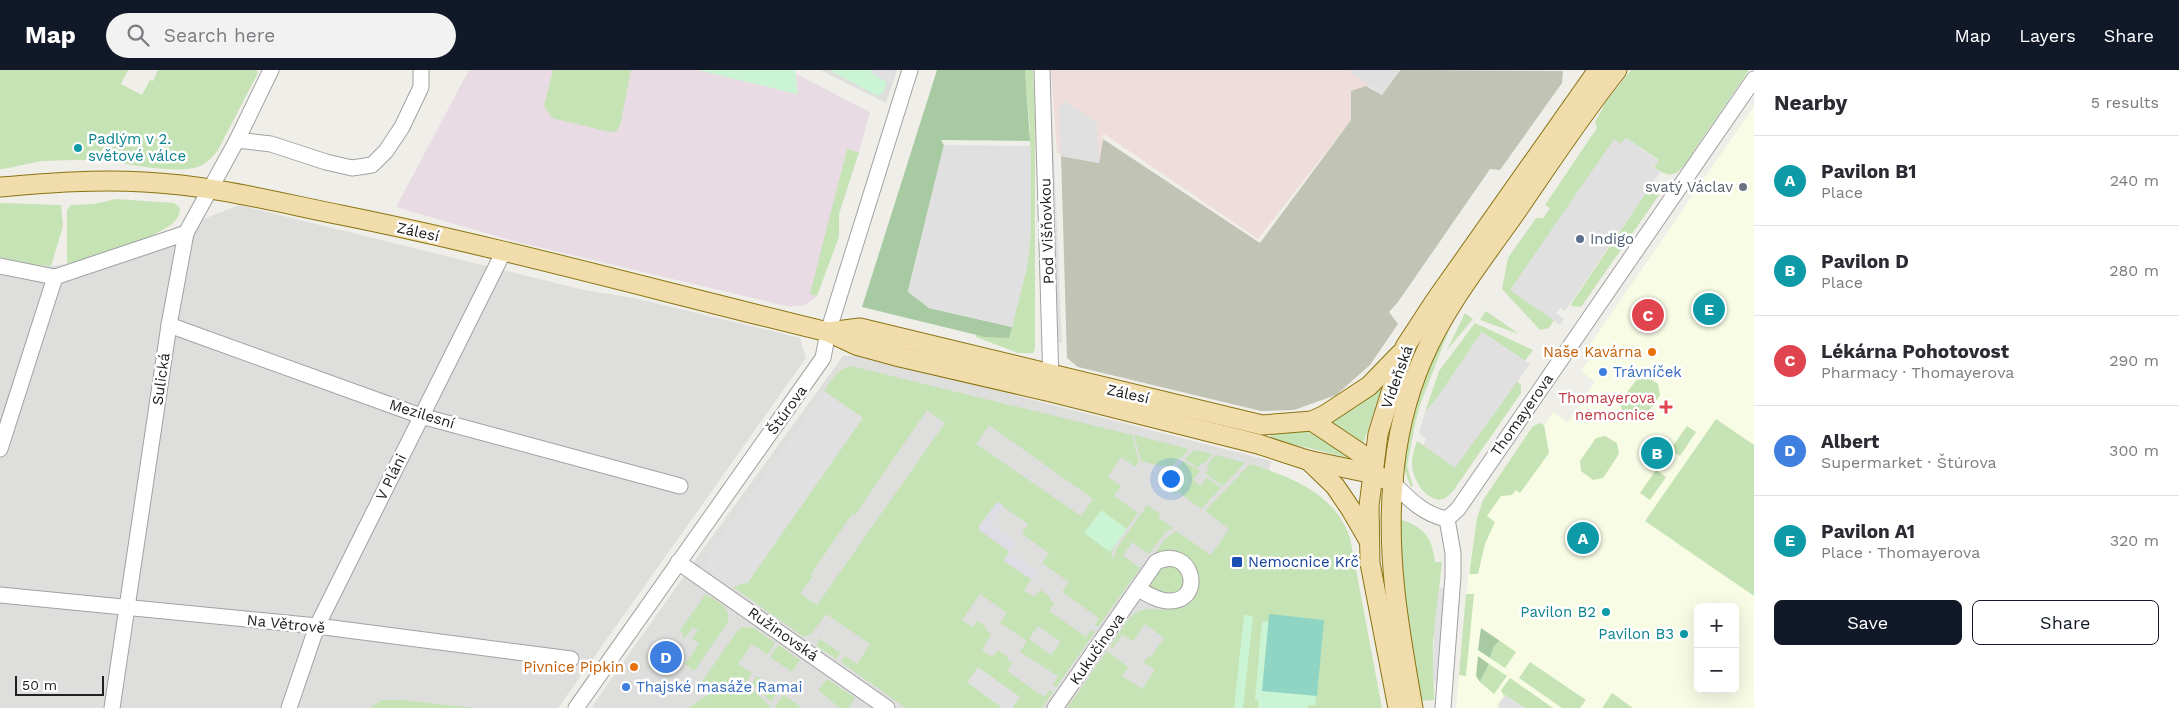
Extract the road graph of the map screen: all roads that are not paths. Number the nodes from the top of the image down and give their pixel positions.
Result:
1 (271, 70) edge
2 (421, 70) edge
3 (910, 70) edge
4 (1042, 70) edge
5 (1598, 70) edge
6 (1617, 70) edge
7 (1754, 79) edge
8 (237, 140) junction
9 (0, 187) edge
10 (212, 189) junction
11 (186, 233) junction
12 (504, 251) junction
13 (0, 266) edge
14 (55, 277) junction
15 (169, 325) junction
16 (828, 332) junction
17 (1406, 347) junction
18 (1051, 384) junction
19 (421, 416) junction
20 (1312, 421) junction
21 (0, 449) edge
22 (1307, 460) junction
23 (1374, 474) junction
24 (1393, 483) junction
25 (680, 486) dead end
26 (1446, 519) junction
27 (1368, 539) junction
28 (678, 562) junction
29 (1138, 589) dead end
30 (0, 596) edge
31 (128, 608) junction
32 (317, 626) junction
33 (571, 659) dead end
34 (112, 708) edge
35 (289, 708) edge
36 (576, 708) edge
37 (887, 708) edge
38 (1055, 708) edge
39 (1398, 708) edge
40 (1413, 708) edge
41 (1443, 708) edge

1 - 8 street, Sulická
2 - 8 street
3 - 16 street, Štúrova
4 - 18 street, Pod Višňovkou
5 - 17 main road, Vídeňská
6 - 24 main road, Vídeňská
7 - 26 street, Thomayerova
8 - 10 street, Sulická
9 - 10 main road, Zálesí
10 - 11 street, Sulická
10 - 12 main road, Zálesí
11 - 14 street
11 - 15 street, Sulická
12 - 16 main road, Zálesí
12 - 19 street, V Pláni
13 - 14 street
14 - 21 street
15 - 19 street, Mezilesní
15 - 31 street, Sulická
16 - 18 main road, Zálesí
16 - 28 street, Štúrova
17 - 20 main road, Zálesí
17 - 23 main road, Vídeňská
18 - 20 main road, Zálesí
18 - 22 main road, Zálesí
19 - 25 street, Mezilesní
19 - 32 street, V Pláni
20 - 23 main road
22 - 23 main road, Zálesí
22 - 27 main road
23 - 24 main road, Zálesí
23 - 27 main road, Vídeňská
24 - 26 street
24 - 40 main road, Vídeňská
26 - 41 street
27 - 39 main road, Vídeňská
28 - 36 street, Štúrova
28 - 37 street, Ružinovská
29 - 38 street, Kukučínova
30 - 31 street, Na Větrově
31 - 32 street, Na Větrově
31 - 34 street, Sulická
32 - 33 street, Na Větrově
32 - 35 street, V Pláni

